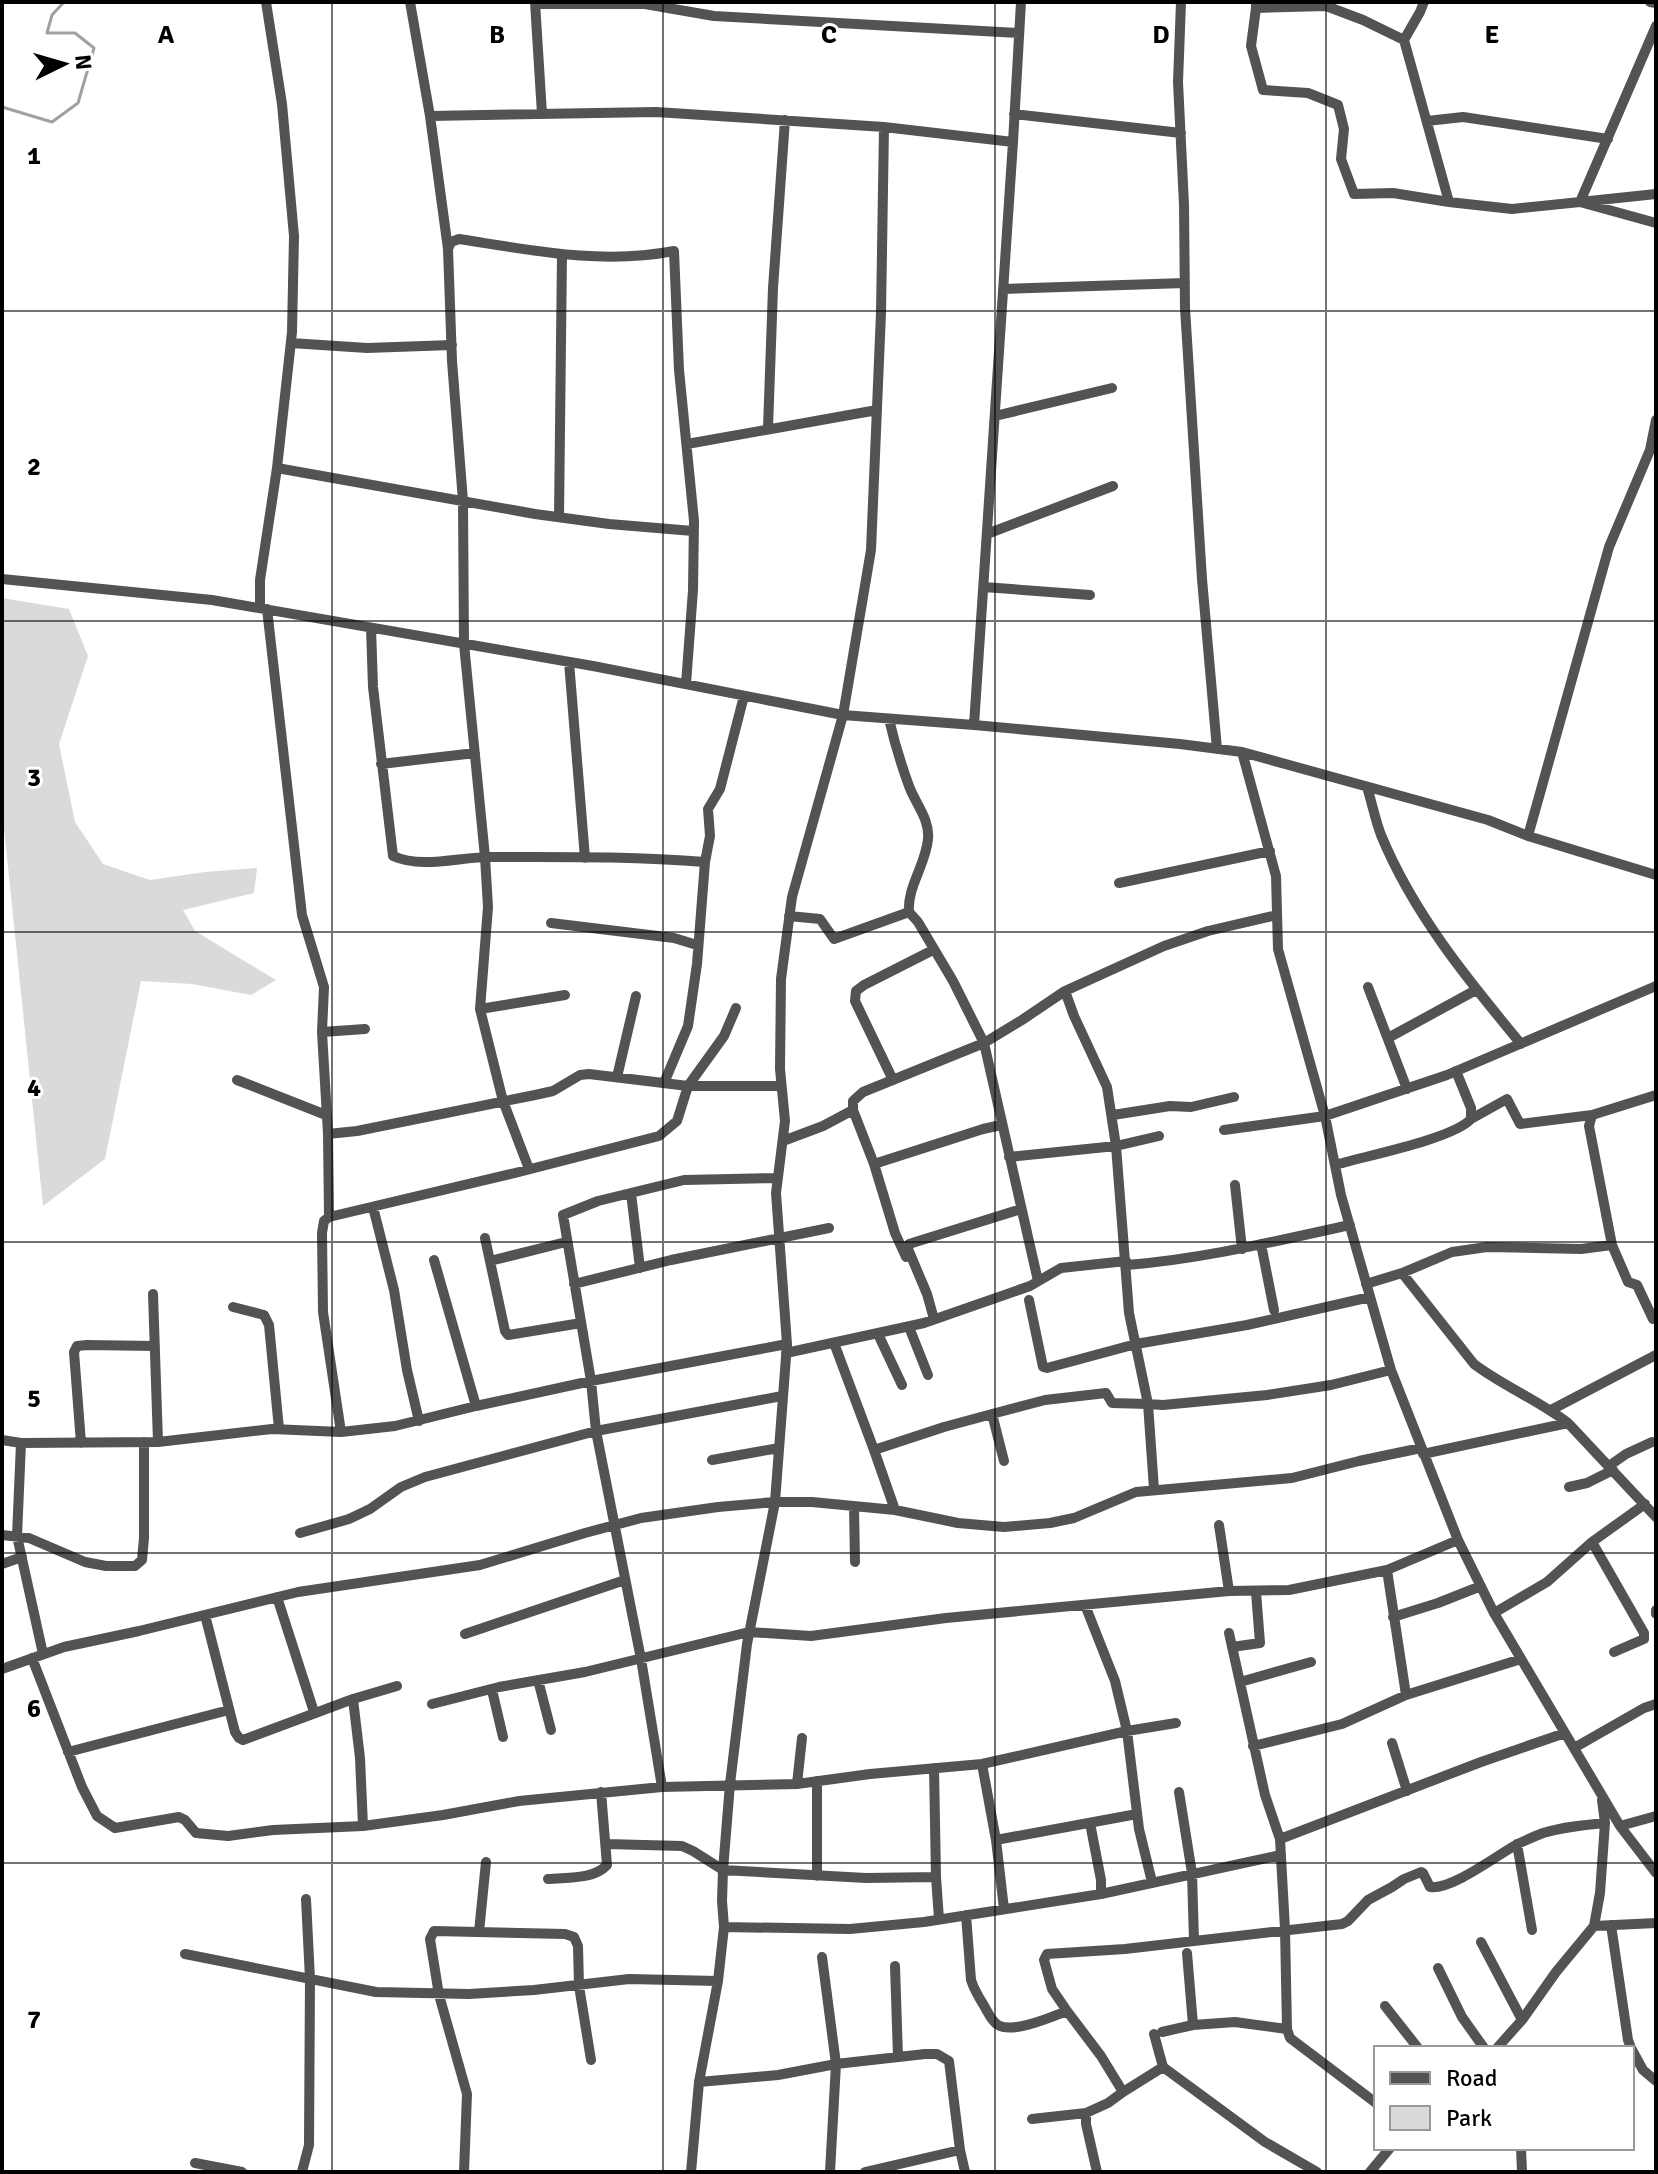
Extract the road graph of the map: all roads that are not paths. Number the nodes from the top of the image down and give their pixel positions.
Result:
1 (266, 2) edge
2 (410, 2) edge
3 (1021, 2) edge
4 (1181, 2) edge
5 (1424, 2) edge
6 (1650, 2) edge
7 (535, 3) edge
8 (1656, 3) edge
9 (1256, 5) edge
10 (1337, 6) edge
11 (1656, 26) edge
12 (1019, 33) junction
13 (1404, 40) junction
14 (542, 114) junction
15 (1014, 114) junction
16 (430, 116) junction
17 (785, 120) junction
18 (1427, 121) junction
19 (884, 127) junction
20 (1181, 133) junction
21 (1608, 139) junction
22 (1013, 142) junction
23 (1656, 194) edge
24 (1449, 202) junction
25 (1580, 202) junction
26 (1656, 223) edge
27 (448, 249) junction
28 (562, 254) junction
29 (1185, 283) junction
30 (1003, 289) junction
31 (291, 343) junction
32 (452, 345) junction
33 (1112, 388) dead end
34 (877, 410) junction
35 (995, 416) junction
36 (1656, 420) edge
37 (768, 428) junction
38 (687, 444) junction
39 (1653, 451) edge
40 (277, 468) junction
41 (1113, 486) dead end
42 (463, 501) junction
43 (559, 517) junction
44 (693, 531) junction
45 (987, 534) junction
46 (2, 579) edge
47 (984, 587) junction
48 (1090, 595) dead end
49 (264, 609) junction
50 (371, 628) junction
51 (464, 644) junction
52 (569, 662) junction
53 (686, 684) junction
54 (744, 696) junction
55 (843, 715) junction
56 (889, 719) junction
57 (974, 725) junction
58 (1217, 749) junction
59 (1242, 752) junction
60 (475, 753) junction
61 (381, 764) junction
62 (1367, 787) junction
63 (1528, 836) junction
64 (1270, 851) junction
65 (485, 857) junction
66 (585, 858) junction
67 (705, 862) junction
68 (1656, 875) edge
69 (1119, 883) dead end
70 (909, 912) junction
71 (1277, 915) junction
72 (789, 916) junction
73 (551, 923) dead end
74 (697, 945) junction
75 (933, 950) junction
76 (1656, 986) edge
77 (1368, 987) dead end
78 (1476, 990) junction
79 (1065, 991) junction
80 (565, 995) dead end
81 (636, 996) dead end
82 (736, 1008) dead end
83 (480, 1009) junction
84 (365, 1029) dead end
85 (322, 1032) junction
86 (1388, 1038) junction
87 (984, 1043) junction
88 (1521, 1044) junction
89 (1456, 1071) junction
90 (617, 1077) junction
91 (237, 1080) dead end
92 (893, 1080) junction
93 (664, 1083) junction
94 (688, 1086) junction
95 (781, 1086) junction
96 (1407, 1089) junction
97 (1656, 1095) edge
98 (1234, 1097) dead end
99 (503, 1101) junction
100 (853, 1110) junction
101 (326, 1115) junction
102 (1113, 1115) junction
103 (1592, 1115) junction
104 (1325, 1116) junction
105 (1471, 1119) junction
106 (1001, 1125) junction
107 (1224, 1130) dead end
108 (328, 1134) junction
109 (1159, 1136) dead end
110 (783, 1141) junction
111 (1116, 1146) junction
112 (1009, 1157) junction
113 (874, 1164) junction
114 (1335, 1165) junction
115 (529, 1169) junction
116 (777, 1178) junction
117 (1235, 1185) dead end
118 (631, 1193) junction
119 (373, 1207) junction
120 (1021, 1209) junction
121 (329, 1217) junction
122 (1350, 1225) junction
123 (829, 1228) dead end
124 (485, 1238) dead end
125 (778, 1239) junction
126 (566, 1242) junction
127 (1261, 1244) junction
128 (1612, 1245) junction
129 (1242, 1249) junction
130 (906, 1259) dead end
131 (434, 1260) dead end
132 (490, 1261) junction
133 (1126, 1263) junction
134 (640, 1268) junction
135 (1402, 1273) junction
136 (1038, 1281) junction
137 (574, 1284) junction
138 (1366, 1284) junction
139 (153, 1294) dead end
140 (1370, 1297) junction
141 (1029, 1300) dead end
142 (233, 1307) dead end
143 (1274, 1310) dead end
144 (934, 1319) junction
145 (1655, 1320) edge
146 (581, 1323) junction
147 (909, 1327) junction
148 (878, 1334) junction
149 (834, 1343) junction
150 (1136, 1344) junction
151 (155, 1346) junction
152 (786, 1348) junction
153 (1656, 1355) edge
154 (1391, 1370) junction
155 (928, 1375) dead end
156 (591, 1381) junction
157 (902, 1385) dead end
158 (782, 1396) junction
159 (1148, 1404) junction
160 (476, 1406) junction
161 (1551, 1410) junction
162 (992, 1414) junction
163 (419, 1421) junction
164 (1568, 1423) junction
165 (279, 1429) junction
166 (596, 1431) junction
167 (341, 1432) junction
168 (2, 1440) edge
169 (144, 1442) junction
170 (158, 1442) junction
171 (1652, 1442) dead end
172 (21, 1443) junction
173 (81, 1443) junction
174 (779, 1448) junction
175 (874, 1450) junction
176 (1422, 1451) junction
177 (712, 1460) dead end
178 (1004, 1461) dead end
179 (1611, 1468) junction
180 (1569, 1487) dead end
181 (1154, 1489) junction
182 (775, 1502) junction
183 (1645, 1504) junction
184 (854, 1506) junction
185 (895, 1510) junction
186 (1656, 1517) edge
187 (615, 1525) junction
188 (1219, 1525) dead end
189 (300, 1533) dead end
190 (2, 1535) edge
191 (17, 1536) junction
192 (1458, 1540) junction
193 (1592, 1542) junction
194 (22, 1557) junction
195 (855, 1562) dead end
196 (2, 1564) edge
197 (1387, 1570) junction
198 (625, 1580) junction
199 (1481, 1586) junction
200 (1229, 1591) junction
201 (1256, 1592) junction
202 (277, 1597) junction
203 (1085, 1605) junction
204 (1494, 1613) junction
205 (205, 1615) junction
206 (1393, 1617) junction
207 (749, 1632) junction
208 (1229, 1633) dead end
209 (465, 1634) dead end
210 (1232, 1647) junction
211 (1614, 1652) dead end
212 (43, 1654) junction
213 (32, 1658) junction
214 (641, 1659) junction
215 (1521, 1659) junction
216 (1311, 1662) dead end
217 (2, 1669) edge
218 (538, 1680) junction
219 (1240, 1682) junction
220 (397, 1686) dead end
221 (492, 1690) junction
222 (1406, 1695) junction
223 (353, 1699) junction
224 (432, 1704) dead end
225 (1656, 1704) edge
226 (229, 1710) junction
227 (314, 1712) junction
228 (1176, 1723) dead end
229 (551, 1730) dead end
230 (1127, 1731) junction
231 (1565, 1733) junction
232 (503, 1737) dead end
233 (802, 1738) dead end
234 (1392, 1743) dead end
235 (1253, 1746) junction
236 (1574, 1748) junction
237 (68, 1752) junction
238 (982, 1764) junction
239 (934, 1768) junction
240 (817, 1781) junction
241 (730, 1784) junction
242 (797, 1784) junction
243 (662, 1787) junction
244 (1407, 1791) junction
245 (601, 1792) junction
246 (1179, 1792) dead end
247 (1601, 1794) junction
248 (1137, 1814) junction
249 (1656, 1816) edge
250 (1090, 1823) junction
251 (1605, 1823) junction
252 (363, 1826) junction
253 (1620, 1826) junction
254 (1280, 1839) junction
255 (996, 1840) junction
256 (606, 1844) junction
257 (1517, 1844) junction
258 (1281, 1855) junction
259 (486, 1862) dead end
260 (723, 1870) junction
261 (1192, 1873) junction
262 (1656, 1873) edge
263 (817, 1876) junction
264 (936, 1877) junction
265 (548, 1879) dead end
266 (1152, 1882) junction
267 (1101, 1894) junction
268 (306, 1899) dead end
269 (1004, 1909) junction
270 (966, 1915) junction
271 (939, 1919) junction
272 (1656, 1923) edge
273 (1611, 1925) junction
274 (1594, 1926) junction
275 (724, 1927) junction
276 (1285, 1929) junction
277 (1532, 1930) dead end
278 (479, 1932) junction
279 (1194, 1941) junction
280 (1481, 1942) dead end
281 (1187, 1953) dead end
282 (185, 1954) dead end
283 (822, 1957) dead end
284 (895, 1966) dead end
285 (1438, 1968) dead end
286 (310, 1979) junction
287 (718, 1981) junction
288 (579, 1986) junction
289 (439, 1995) junction
290 (1385, 2006) dead end
291 (1067, 2011) junction
292 (1522, 2020) junction
293 (1193, 2025) junction
294 (1287, 2029) junction
295 (1416, 2046) edge
296 (1483, 2046) edge
297 (1499, 2046) edge
298 (1631, 2046) edge
299 (1634, 2053) edge
300 (898, 2057) junction
301 (591, 2060) dead end
302 (836, 2064) junction
303 (1163, 2067) junction
304 (1656, 2081) edge
305 (699, 2082) junction
306 (1123, 2092) junction
307 (1374, 2101) edge
308 (1086, 2113) junction
309 (1032, 2119) dead end
310 (960, 2150) junction
311 (1388, 2150) edge
312 (1521, 2150) edge
313 (195, 2163) dead end
314 (242, 2172) edge
315 (302, 2172) edge
316 (464, 2172) edge
317 (691, 2172) edge
318 (830, 2172) edge
319 (865, 2172) edge
320 (965, 2172) edge
321 (1097, 2172) edge
322 (1317, 2172) edge
323 (1370, 2172) edge
324 (1522, 2172) edge

1 - 31 street
2 - 16 street
3 - 12 street
4 - 20 street
5 - 13 street
6 - 8 street
7 - 12 street
7 - 14 street
9 - 10 street
9 - 24 street
10 - 13 street
11 - 21 street
12 - 15 street
13 - 18 street
14 - 16 street
14 - 17 street
15 - 20 street
15 - 22 street
16 - 27 street
17 - 19 street
17 - 37 street
18 - 21 street
18 - 24 street
19 - 22 street
19 - 34 street
20 - 29 street
21 - 25 street
22 - 30 street
23 - 25 street
24 - 25 street
25 - 26 street
27 - 28 street
27 - 32 street
28 - 38 street
28 - 43 street
29 - 30 street
29 - 58 street
30 - 35 street
31 - 32 street
31 - 40 street
32 - 42 street
33 - 35 street
34 - 37 street
34 - 55 street
35 - 45 street
36 - 39 street
37 - 38 street
38 - 44 street
39 - 63 street
40 - 42 street
40 - 49 street
41 - 45 street
42 - 43 street
42 - 51 street
43 - 44 street
44 - 53 street
45 - 47 street
46 - 49 street
47 - 48 street
47 - 57 street
49 - 50 street
49 - 85 street
50 - 51 street
50 - 61 street
51 - 52 street
51 - 60 street
52 - 53 street
52 - 66 street
53 - 54 street
54 - 55 street
54 - 67 street
55 - 56 street
55 - 72 street
56 - 57 street
56 - 70 street
57 - 58 street
58 - 59 street
59 - 62 street
59 - 64 street
60 - 61 street
60 - 65 street
61 - 65 street
62 - 63 street
62 - 78 street
63 - 68 street
64 - 69 street
64 - 71 street
65 - 66 street
65 - 83 street
66 - 67 street
67 - 74 street
70 - 72 street
70 - 75 street
71 - 79 street
71 - 104 street
72 - 95 street
73 - 74 street
74 - 93 street
75 - 87 street
75 - 92 street
76 - 88 street
77 - 86 street
78 - 86 street
78 - 88 street
79 - 87 street
79 - 102 street
80 - 83 street
81 - 90 street
82 - 94 street
83 - 99 street
84 - 85 street
85 - 101 street
86 - 96 street
87 - 92 street
87 - 106 street
88 - 89 street
89 - 96 street
89 - 105 street
90 - 93 street
90 - 99 street
91 - 101 street
92 - 100 street
93 - 94 street
94 - 95 street
94 - 115 street
95 - 110 street
96 - 104 street
97 - 103 street
98 - 102 street
99 - 108 street
99 - 115 street
100 - 110 street
100 - 113 street
101 - 108 street
102 - 111 street
103 - 105 street
103 - 128 street
104 - 107 street
104 - 114 street
105 - 114 street
106 - 112 street
106 - 113 street
108 - 121 street
109 - 111 street
110 - 116 street
111 - 112 street
111 - 133 street
112 - 120 street
113 - 130 street
114 - 122 street
115 - 119 street
116 - 118 street
116 - 125 street
117 - 129 street
118 - 126 street
118 - 134 street
119 - 121 street
119 - 163 street
120 - 136 street
120 - 144 street
121 - 167 street
122 - 127 street
122 - 138 street
123 - 125 street
124 - 132 street
125 - 134 street
125 - 152 street
126 - 132 street
126 - 137 street
127 - 129 street
127 - 143 street
128 - 135 street
128 - 145 street
129 - 133 street
131 - 160 street
132 - 146 street
133 - 136 street
133 - 150 street
134 - 137 street
135 - 138 street
135 - 161 street
136 - 144 street
137 - 146 street
138 - 140 street
139 - 151 street
140 - 150 street
140 - 154 street
141 - 150 street
142 - 165 street
144 - 147 street
146 - 156 street
147 - 148 street
147 - 155 street
148 - 149 street
148 - 157 street
149 - 152 street
149 - 175 street
150 - 159 street
151 - 170 street
151 - 173 street
152 - 156 street
152 - 158 street
153 - 161 street
154 - 159 street
154 - 176 street
156 - 160 street
156 - 166 street
158 - 166 street
158 - 174 street
159 - 162 street
159 - 181 street
160 - 163 street
161 - 164 street
162 - 175 street
162 - 178 street
163 - 167 street
164 - 176 street
164 - 179 street
165 - 167 street
165 - 170 street
166 - 187 street
166 - 189 street
168 - 172 street
169 - 170 street
169 - 173 street
169 - 191 street
171 - 179 street
172 - 173 street
172 - 191 street
174 - 177 street
174 - 182 street
175 - 185 street
176 - 181 street
176 - 192 street
179 - 180 street
179 - 183 street
181 - 185 street
182 - 184 street
182 - 187 street
182 - 207 street
183 - 186 street
183 - 193 street
184 - 185 street
184 - 195 street
187 - 198 street
187 - 202 street
188 - 200 street
190 - 191 street
191 - 194 street
192 - 197 street
192 - 199 street
193 - 204 street
193 - 211 street
194 - 196 street
194 - 212 street
197 - 201 street
197 - 206 street
198 - 209 street
198 - 214 street
199 - 204 street
199 - 206 street
200 - 201 street
200 - 203 street
201 - 210 street
202 - 205 street
202 - 227 street
203 - 207 street
203 - 230 street
204 - 215 street
205 - 212 street
205 - 226 street
206 - 222 street
207 - 214 street
207 - 241 street
208 - 210 street
210 - 219 street
212 - 213 street
213 - 217 street
213 - 237 street
214 - 218 street
214 - 243 street
215 - 222 street
215 - 231 street
216 - 219 street
218 - 221 street
218 - 229 street
219 - 235 street
220 - 223 street
221 - 224 street
221 - 232 street
222 - 235 street
223 - 227 street
223 - 252 street
225 - 236 street
226 - 227 street
226 - 237 street
228 - 230 street
230 - 238 street
230 - 248 street
231 - 236 street
231 - 244 street
233 - 242 street
234 - 244 street
235 - 254 street
236 - 247 street
237 - 252 street
238 - 239 street
238 - 255 street
239 - 240 street
239 - 264 street
240 - 242 street
240 - 263 street
241 - 242 street
241 - 243 street
241 - 260 street
243 - 245 street
244 - 254 street
245 - 252 street
245 - 256 street
246 - 261 street
247 - 251 street
247 - 253 street
248 - 250 street
248 - 266 street
249 - 253 street
250 - 255 street
250 - 267 street
251 - 257 street
251 - 274 street
253 - 262 street
254 - 258 street
255 - 269 street
256 - 260 street
256 - 265 street
257 - 276 street
257 - 277 street
258 - 261 street
258 - 276 street
259 - 278 street
260 - 263 street
260 - 275 street
261 - 266 street
261 - 279 street
263 - 264 street
264 - 271 street
266 - 267 street
267 - 269 street
268 - 286 street
269 - 270 street
270 - 271 street
270 - 291 street
271 - 275 street
272 - 273 street
273 - 274 street
273 - 298 street
274 - 292 street
275 - 287 street
276 - 279 street
276 - 294 street
278 - 288 street
278 - 289 street
279 - 291 street
280 - 292 street
281 - 293 street
282 - 286 street
283 - 302 street
284 - 300 street
285 - 296 street
286 - 289 street
286 - 315 street
287 - 288 street
287 - 305 street
288 - 289 street
288 - 301 street
289 - 316 street
290 - 295 street
291 - 306 street
292 - 297 street
293 - 294 street
293 - 303 street
294 - 307 street
299 - 304 street
300 - 302 street
300 - 310 street
302 - 305 street
302 - 318 street
303 - 306 street
303 - 322 street
305 - 317 street
306 - 308 street
308 - 309 street
308 - 321 street
310 - 319 street
310 - 320 street
311 - 323 street
312 - 324 street
313 - 314 street

